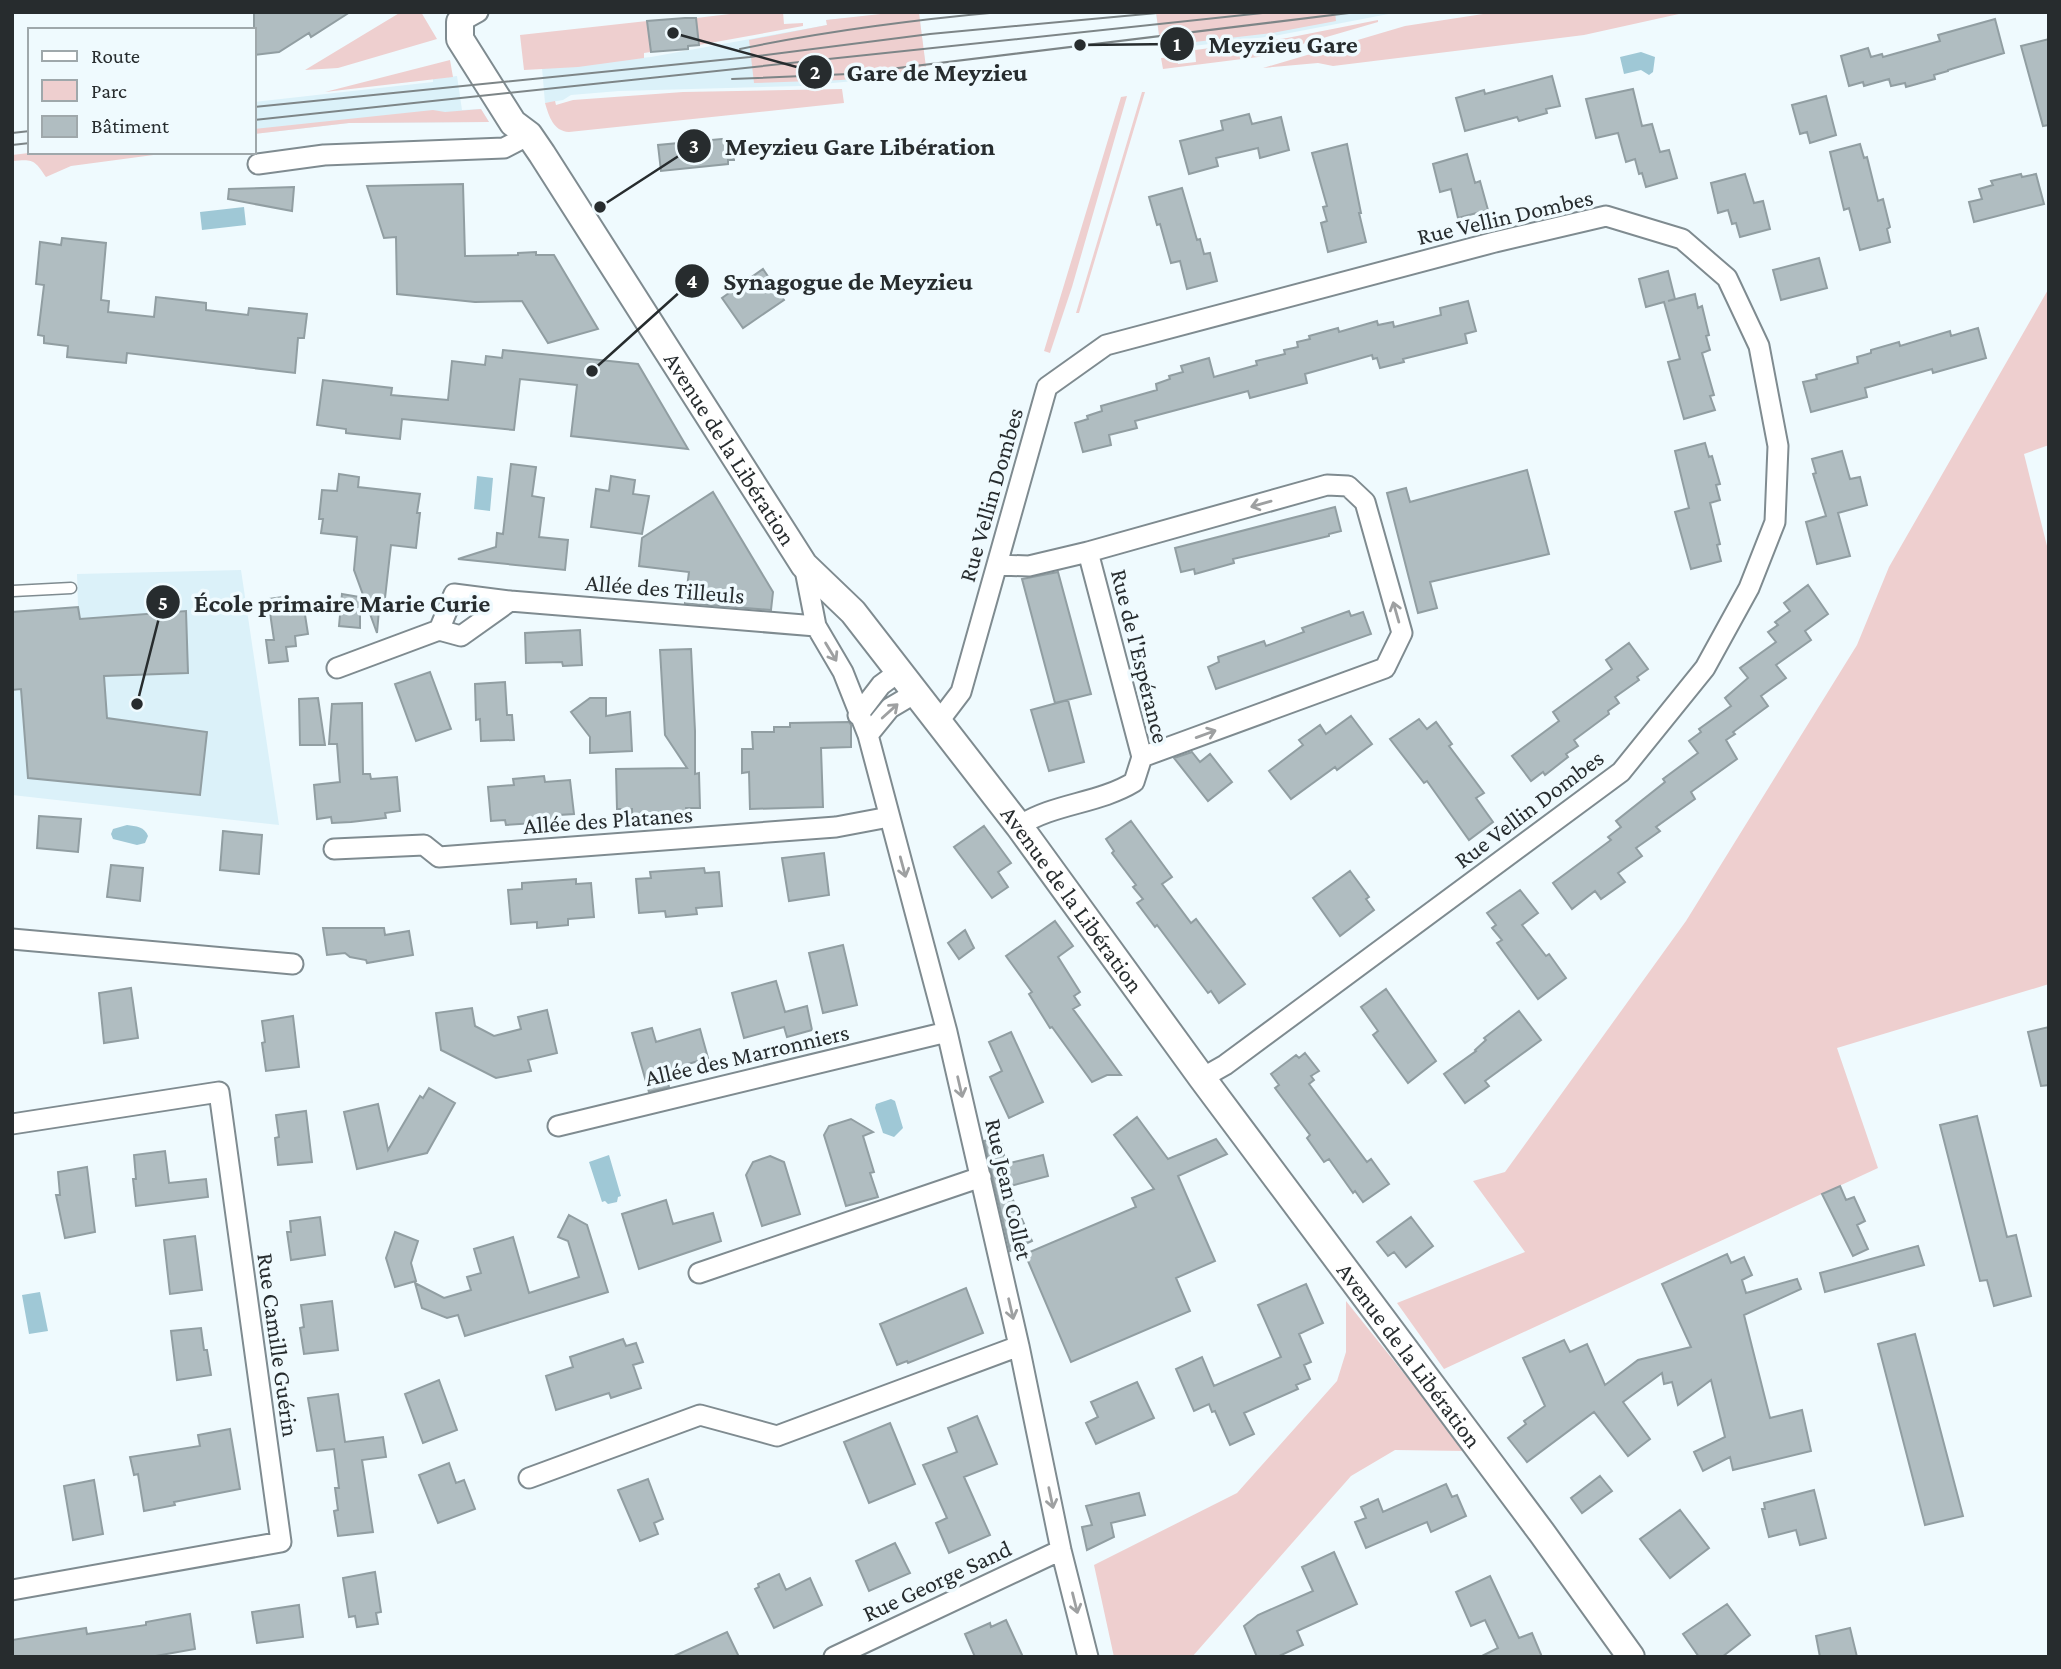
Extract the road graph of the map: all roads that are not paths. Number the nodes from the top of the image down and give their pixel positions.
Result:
1 (464, 15) edge
2 (529, 135) junction
3 (258, 164) dead end
4 (1088, 552) junction
5 (804, 565) junction
6 (997, 565) junction
7 (71, 588) dead end
8 (13, 591) edge
9 (510, 601) junction
10 (816, 625) junction
11 (439, 630) junction
12 (337, 668) dead end
13 (900, 671) junction
14 (916, 692) junction
15 (858, 715) junction
16 (939, 721) junction
17 (868, 735) junction
18 (1142, 757) junction
19 (889, 817) junction
20 (1019, 826) junction
21 (334, 849) dead end
22 (12, 939) edge
23 (293, 964) dead end
24 (947, 1032) junction
25 (1202, 1078) junction
26 (12, 1124) edge
27 (558, 1126) dead end
28 (981, 1177) junction
29 (699, 1273) dead end
30 (1019, 1346) junction
31 (529, 1478) dead end
32 (1061, 1550) junction
33 (12, 1590) edge
34 (834, 1657) edge
35 (1088, 1657) edge
36 (1631, 1657) edge

1 - 2 street, Avenue de la Libération
2 - 3 street
2 - 5 street, Avenue de la Libération
4 - 6 street, Rue de l'Espérance
4 - 18 street, Rue de l'Espérance
18 -> 4 street
5 - 10 street, Rue Jean Collet
5 - 13 street, Avenue de la Libération
6 - 16 street, Rue Vellin Dombes
6 - 25 street, Rue Vellin Dombes
7 - 8 lane
9 - 10 street, Allée des Tilleuls
9 - 11 street
9 - 11 street, Allée des Tilleuls
10 -> 15 street, Rue Jean Collet
11 - 12 street
13 - 14 street, Avenue de la Libération
13 - 15 street
14 - 16 street, Avenue de la Libération
17 -> 14 street
15 - 17 street, Rue Jean Collet
16 - 20 street, Avenue de la Libération
17 - 19 street, Rue Jean Collet
18 - 20 street, Rue de l'Espérance
19 - 21 street, Allée des Platanes
19 -> 24 street, Rue Jean Collet
20 - 25 street, Avenue de la Libération
22 - 23 street
24 - 27 street, Allée des Marronniers
24 -> 28 street, Rue Jean Collet
25 - 36 street, Avenue de la Libération
26 - 33 street, Rue Camille Guérin
28 - 29 street
28 -> 30 street, Rue Jean Collet
30 - 31 street
30 -> 32 street, Rue Jean Collet
32 - 34 street, Rue George Sand
32 -> 35 street, Rue Jean Collet

